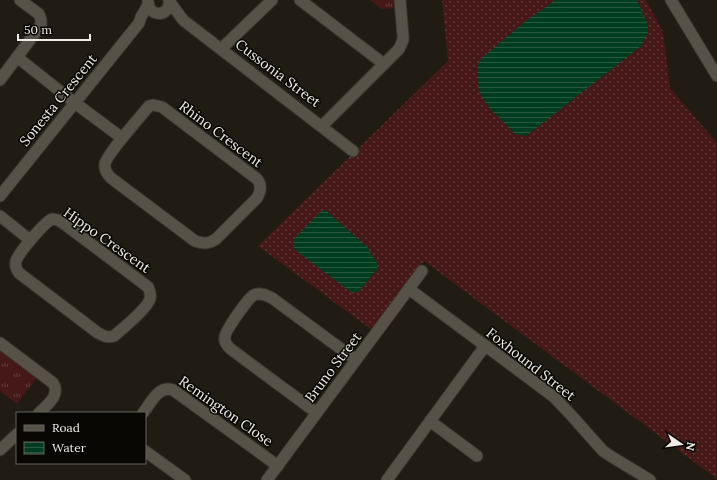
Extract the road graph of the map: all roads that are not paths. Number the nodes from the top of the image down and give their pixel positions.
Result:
1 (20, 0) edge
2 (272, 0) edge
3 (300, 0) edge
4 (400, 0) edge
5 (671, 0) edge
6 (170, 1) edge
7 (154, 8) edge
8 (183, 20) junction
9 (221, 49) junction
10 (17, 57) junction
11 (384, 64) junction
12 (717, 76) edge
13 (0, 80) edge
14 (75, 103) junction
15 (322, 126) junction
16 (122, 138) junction
17 (354, 150) dead end
18 (0, 196) edge
19 (0, 216) edge
20 (30, 240) junction
21 (422, 271) dead end
22 (409, 289) junction
23 (0, 343) edge
24 (485, 346) junction
25 (356, 360) junction
26 (40, 412) edge
27 (144, 412) edge
28 (317, 413) junction
29 (430, 421) junction
30 (16, 435) edge
31 (0, 450) edge
32 (146, 452) edge
33 (477, 456) dead end
34 (278, 466) junction
35 (185, 480) edge
36 (267, 480) edge
37 (387, 480) edge
38 (650, 480) edge

1 - 10 street
2 - 9 street
3 - 11 street
4 - 11 street
5 - 12 street
6 - 7 street
6 - 8 street, Cussonia Street
7 - 8 street, Cussonia Street
7 - 14 street, Sonesta Crescent
8 - 9 street, Cussonia Street
9 - 15 street, Cussonia Street
10 - 13 street
10 - 14 street
11 - 15 street
14 - 16 street
14 - 18 street, Sonesta Crescent
15 - 17 street, Cussonia Street
16 - 16 street, Rhino Crescent
19 - 20 street
20 - 20 street, Hippo Crescent
21 - 22 street, Bruno Street
22 - 24 street, Foxhound Street
22 - 25 street, Bruno Street
23 - 26 street
24 - 29 street
24 - 38 street, Foxhound Street
25 - 28 street, Bruno Street
25 - 28 street
27 - 34 street, Remington Close
28 - 34 street, Bruno Street
29 - 33 street
29 - 37 street
30 - 31 street
32 - 35 street
34 - 36 street, Bruno Street

